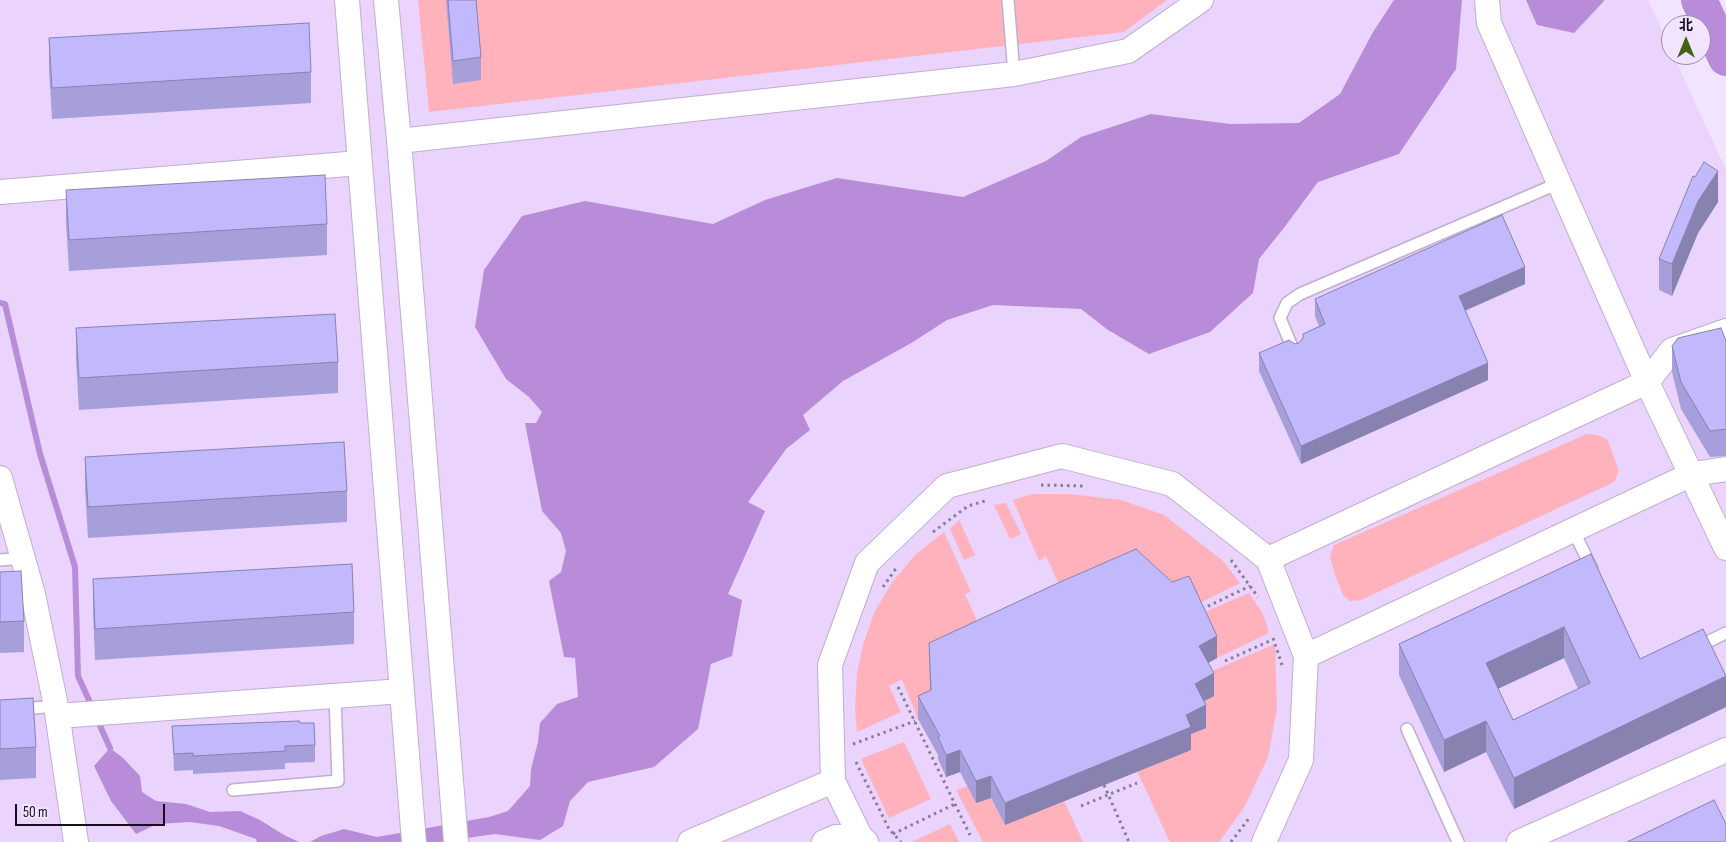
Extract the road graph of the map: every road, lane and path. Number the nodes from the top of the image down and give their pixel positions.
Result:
1 (346, 0) edge
2 (386, 0) edge
3 (1008, 0) edge
4 (1201, 0) edge
5 (1487, 0) edge
6 (1014, 74) junction
7 (399, 141) junction
8 (360, 163) junction
9 (1559, 183) junction
10 (0, 192) edge
11 (1726, 331) edge
12 (1296, 354) edge
13 (1647, 382) junction
14 (1726, 469) edge
15 (1692, 474) junction
16 (0, 478) edge
17 (1033, 485) dead end
18 (1093, 486) dead end
19 (986, 500) dead end
20 (1573, 530) junction
21 (930, 534) dead end
22 (1726, 548) edge
23 (1229, 557) dead end
24 (12, 559) edge
25 (902, 559) dead end
26 (1268, 559) junction
27 (1596, 575) edge
28 (1250, 586) junction
29 (881, 590) dead end
30 (1259, 599) dead end
31 (1202, 609) edge
32 (1271, 631) dead end
33 (1726, 633) edge
34 (1274, 639) junction
35 (1685, 653) edge
36 (1306, 656) junction
37 (1225, 661) dead end
38 (1284, 671) dead end
39 (898, 687) dead end
40 (402, 691) junction
41 (334, 696) junction
42 (0, 711) edge
43 (65, 712) junction
44 (915, 721) junction
45 (1407, 728) dead end
46 (852, 734) dead end
47 (853, 744) junction
48 (1726, 750) edge
49 (833, 781) junction
50 (1138, 783) dead end
51 (1104, 785) dead end
52 (233, 790) dead end
53 (1108, 795) junction
54 (955, 804) junction
55 (1081, 806) dead end
56 (1268, 830) edge
57 (893, 834) junction
58 (970, 835) dead end
59 (863, 839) edge
60 (76, 842) edge
61 (414, 842) edge
62 (456, 842) edge
63 (690, 842) edge
64 (824, 842) edge
65 (902, 842) edge
66 (1129, 842) edge
67 (1231, 842) edge
68 (1458, 842) edge
69 (1519, 842) edge

1 - 8 street
2 - 7 street
3 - 6 lane
4 - 6 street
5 - 9 street
6 - 7 street
7 - 62 street
8 - 10 street
8 - 40 street
9 - 12 lane
9 - 13 street
11 - 13 street
13 - 15 street
13 - 26 street
14 - 15 street
15 - 20 street
15 - 22 street
16 - 24 street
17 - 18 path
19 - 21 path
20 - 27 lane
20 - 36 street
23 - 28 path
24 - 43 street
25 - 29 path
26 - 36 street
26 - 49 street
28 - 30 path
28 - 31 path
32 - 34 path
33 - 35 lane
34 - 37 path
34 - 38 path
36 - 56 street
39 - 44 path
40 - 41 street
40 - 61 street
41 - 43 street
41 - 52 lane
42 - 43 lane
43 - 60 street
44 - 47 path
44 - 54 path
45 - 68 lane
46 - 47 path
47 - 57 path
48 - 69 street
49 - 59 street
49 - 63 street
50 - 53 path
51 - 53 path
53 - 55 path
53 - 66 path
54 - 57 path
54 - 58 path
56 - 67 path
57 - 65 path
59 - 64 street

